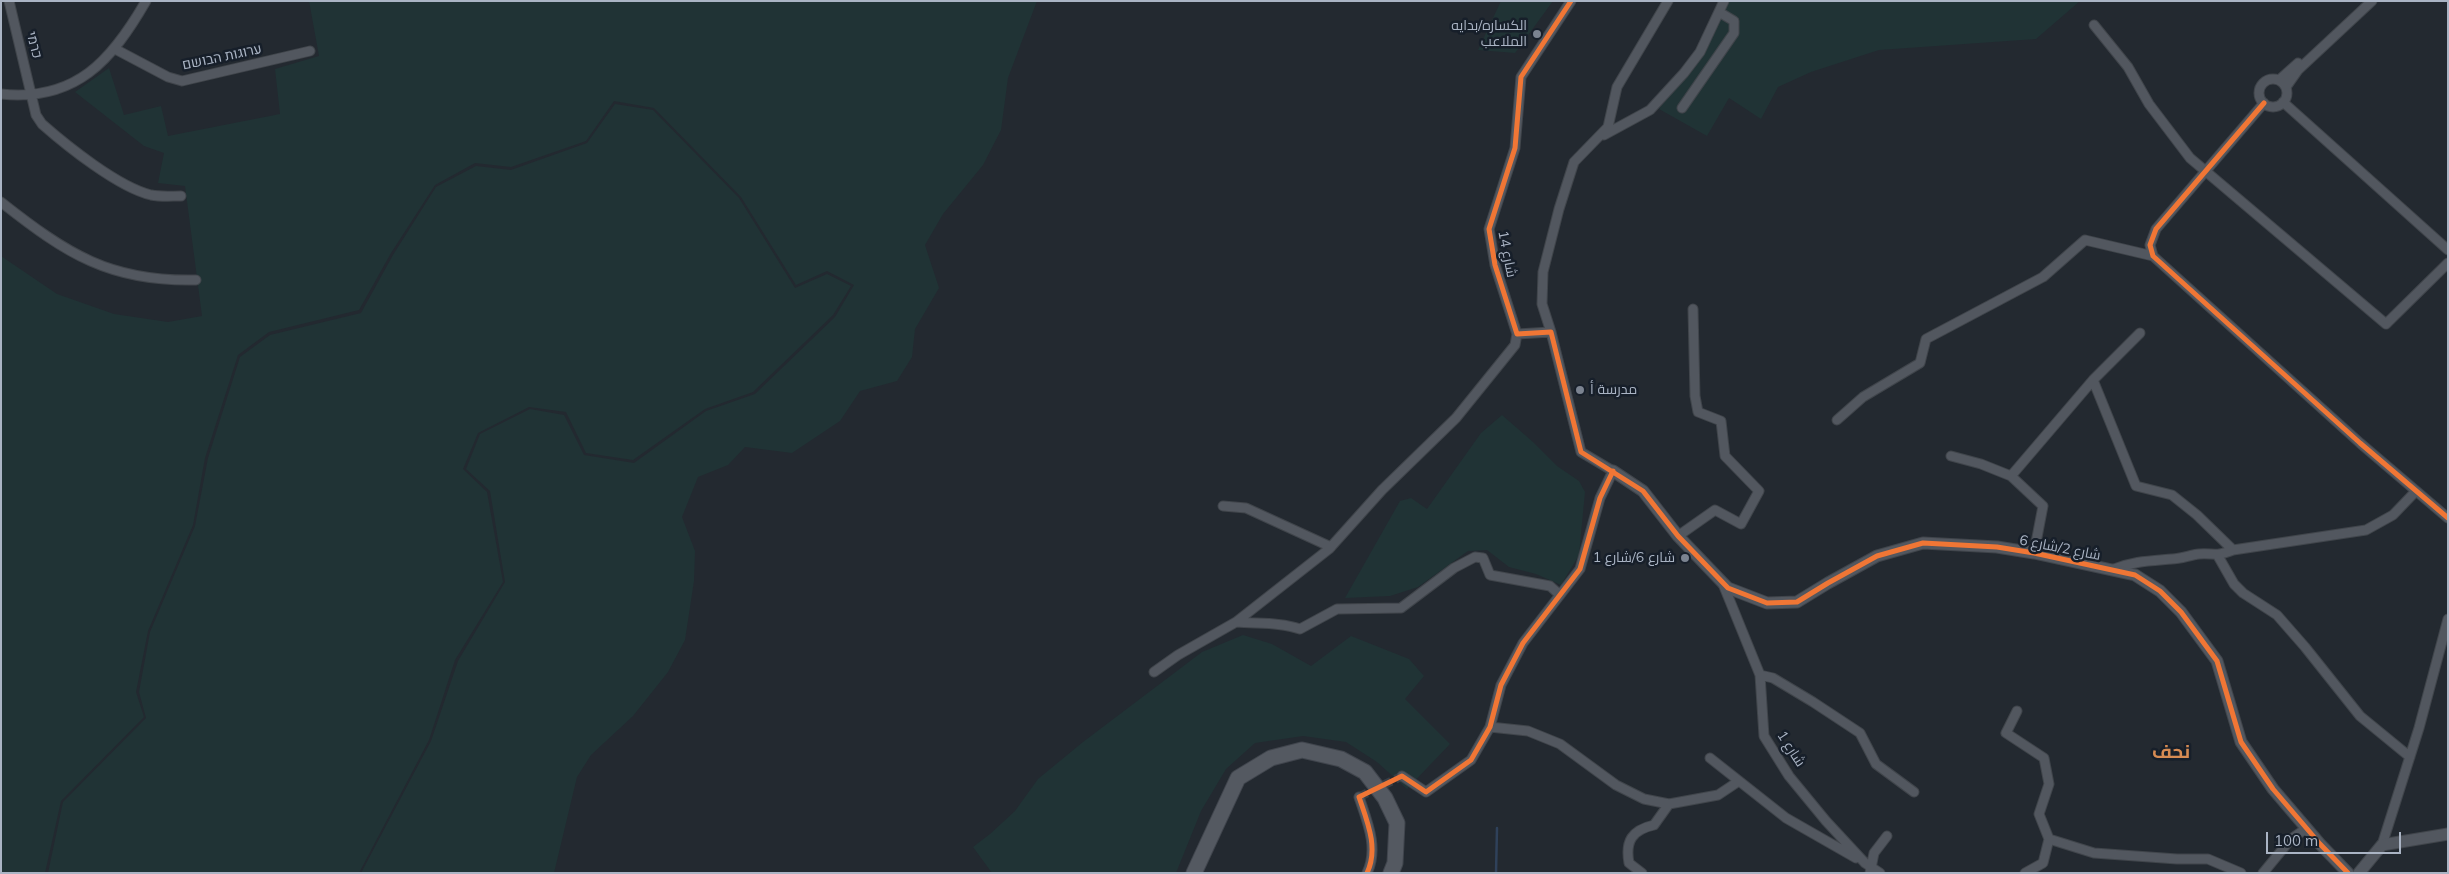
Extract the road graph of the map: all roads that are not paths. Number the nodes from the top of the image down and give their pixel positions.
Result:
1 (9, 1) edge
2 (1571, 1) edge
3 (1668, 1) edge
4 (1724, 1) edge
5 (2364, 1) edge
6 (2372, 1) edge
7 (143, 2) edge
8 (1719, 12) junction
9 (2094, 25) dead end
10 (115, 50) junction
11 (310, 51) dead end
12 (2278, 80) junction
13 (2286, 87) junction
14 (1, 94) edge
15 (32, 95) junction
16 (2283, 102) junction
17 (2264, 103) junction
18 (1682, 108) dead end
19 (1598, 138) junction
20 (2206, 172) junction
21 (181, 196) dead end
22 (1, 202) edge
23 (2448, 250) edge
24 (2153, 256) junction
25 (2448, 263) edge
26 (196, 280) dead end
27 (1693, 309) dead end
28 (1551, 332) junction
29 (2140, 333) dead end
30 (1517, 334) junction
31 (2093, 380) junction
32 (1837, 420) dead end
33 (1951, 456) dead end
34 (1613, 471) junction
35 (2011, 476) junction
36 (2416, 492) junction
37 (1223, 506) dead end
38 (2448, 518) edge
39 (1678, 536) junction
40 (1331, 547) junction
41 (2233, 550) junction
42 (2034, 553) junction
43 (2218, 556) junction
44 (2111, 570) junction
45 (1723, 584) junction
46 (1560, 595) junction
47 (2448, 619) edge
48 (1236, 622) junction
49 (1154, 672) dead end
50 (1760, 674) junction
51 (2016, 711) dead end
52 (1490, 727) junction
53 (2410, 756) junction
54 (1710, 758) dead end
55 (1402, 776) dead end
56 (1739, 781) junction
57 (1914, 792) dead end
58 (1360, 797) dead end
59 (1669, 804) junction
60 (2307, 828) junction
61 (2448, 834) edge
62 (1887, 836) dead end
63 (2049, 839) junction
64 (2382, 844) junction
65 (1871, 869) edge
66 (1194, 873) edge
67 (1367, 873) edge
68 (1391, 873) edge
69 (1642, 873) edge
70 (2025, 873) edge
71 (2241, 873) edge
72 (2263, 873) edge
73 (2348, 873) edge
74 (2359, 873) edge

1 - 15 street, כרמי
2 - 30 street, شارع 14
3 - 19 street
4 - 8 street
5 - 12 street
6 - 13 street
7 - 10 street
8 - 18 street
8 - 19 street
9 - 20 street
10 - 11 street, ערוגות הבושם
10 - 15 street
12 - 13 street
12 - 17 street
13 - 16 street
14 - 15 street
15 - 21 street, כרמי
16 - 17 street
16 - 23 street
17 - 20 street
19 - 28 street
20 - 24 street
20 - 25 street
22 - 26 street
24 - 32 street
24 - 36 street
27 - 39 street
28 - 30 street
28 - 34 street
29 - 31 street
30 - 40 street
31 - 35 street
31 - 41 street
33 - 35 street
34 - 39 street, شارع 2/شارع 6
34 - 46 street
35 - 42 street
36 - 38 street
36 - 41 street
37 - 40 street
39 - 45 street, شارع 2/شارع 6
40 - 48 street
41 - 43 street
42 - 44 street, شارع 2/شارع 6
42 - 45 street, شارع 2/شارع 6
43 - 44 street
43 - 53 street
44 - 60 street, شارع 2/شارع 6
45 - 50 street, شارع 1
46 - 48 street
46 - 52 street
47 - 53 street
48 - 49 street
50 - 57 street
50 - 65 street, شارع 1
51 - 63 street
52 - 55 street
52 - 59 street
53 - 64 street
54 - 56 street
56 - 59 street
56 - 65 street
58 - 67 street
59 - 69 street
60 - 72 street
60 - 73 street, شارع 2/شارع 6
61 - 64 street
62 - 65 street
63 - 70 street
63 - 71 street
64 - 74 street
66 - 68 main road

